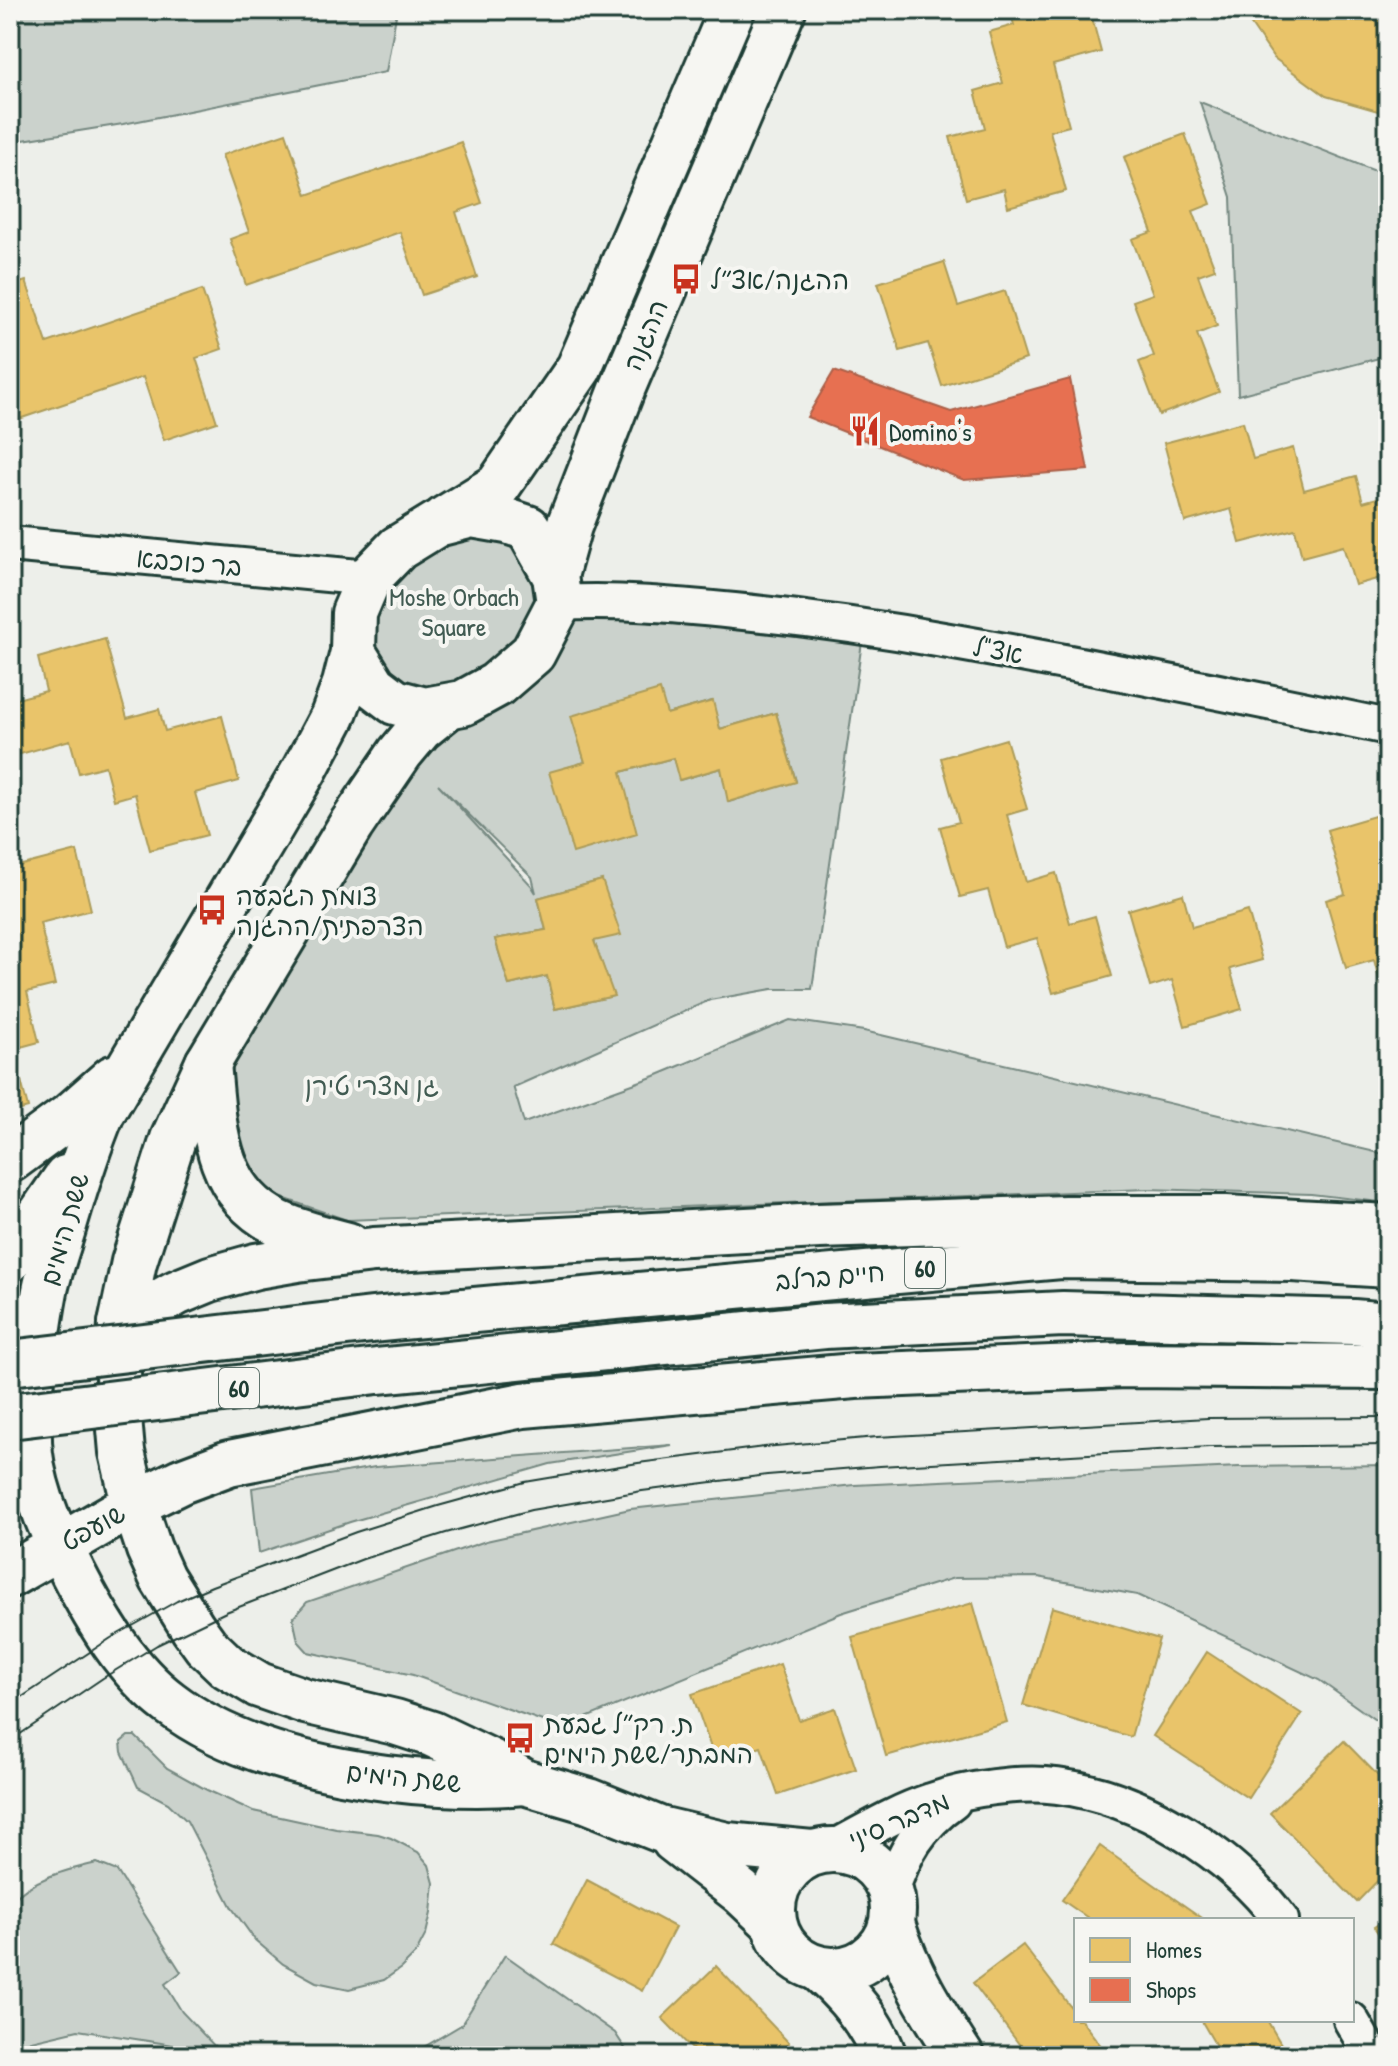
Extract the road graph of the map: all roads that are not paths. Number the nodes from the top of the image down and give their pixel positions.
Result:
1 (732, 10) edge
2 (783, 10) edge
3 (437, 524) junction
4 (10, 544) edge
5 (369, 578) junction
6 (557, 590) junction
7 (353, 652) junction
8 (446, 708) junction
9 (1388, 727) edge
10 (208, 1063) junction
11 (130, 1064) junction
12 (88, 1146) junction
13 (10, 1160) edge
14 (1388, 1227) edge
15 (374, 1250) junction
16 (10, 1259) edge
17 (1388, 1265) edge
18 (121, 1324) junction
19 (1388, 1325) edge
20 (1388, 1367) edge
21 (15, 1396) edge
22 (134, 1504) junction
23 (59, 1546) junction
24 (10, 1575) edge
25 (524, 1782) junction
26 (966, 1792) junction
27 (659, 1829) junction
28 (822, 1851) junction
29 (891, 1908) junction
30 (1279, 1918) edge
31 (774, 1923) junction
32 (819, 1969) junction
33 (1352, 2022) edge
34 (884, 2056) edge
35 (961, 2056) edge
36 (1372, 2056) edge

1 - 3 main road, ההגנה
2 - 6 main road, ההגנה
3 - 5 main road
3 - 6 main road
4 - 5 street, בר כוכבא
5 - 7 main road
6 - 8 main road
6 - 9 street, אצ"ל
7 - 8 main road
7 - 11 main road, ששת הימים
8 - 10 main road, ששת הימים
10 - 15 main road
10 - 18 main road, ששת הימים
11 - 12 main road, ששת הימים
11 - 13 main road
12 - 16 main road
12 - 21 main road, ששת הימים
14 - 15 main road
15 - 18 main road
17 - 21 main road, חיים ברלב / 60, bridge
18 - 21 main road
18 - 22 main road, ששת הימים
19 - 21 main road, חיים ברלב / 60, bridge
20 - 22 main road, שועפט
21 - 23 main road, ששת הימים
22 - 23 main road, שועפט
22 - 25 main road, ששת הימים
23 - 24 main road, שועפט
23 - 25 main road, ששת הימים
25 - 27 main road, ששת הימים
26 - 28 street, מדבר סיני
26 - 29 street, מדבר סיני
26 - 30 street, מדבר סיני
27 - 28 main road, ששת הימים
27 - 31 main road, ששת הימים
28 - 29 main road
28 - 31 main road
29 - 32 main road
29 - 35 main road
31 - 32 main road
32 - 34 main road
33 - 36 street

